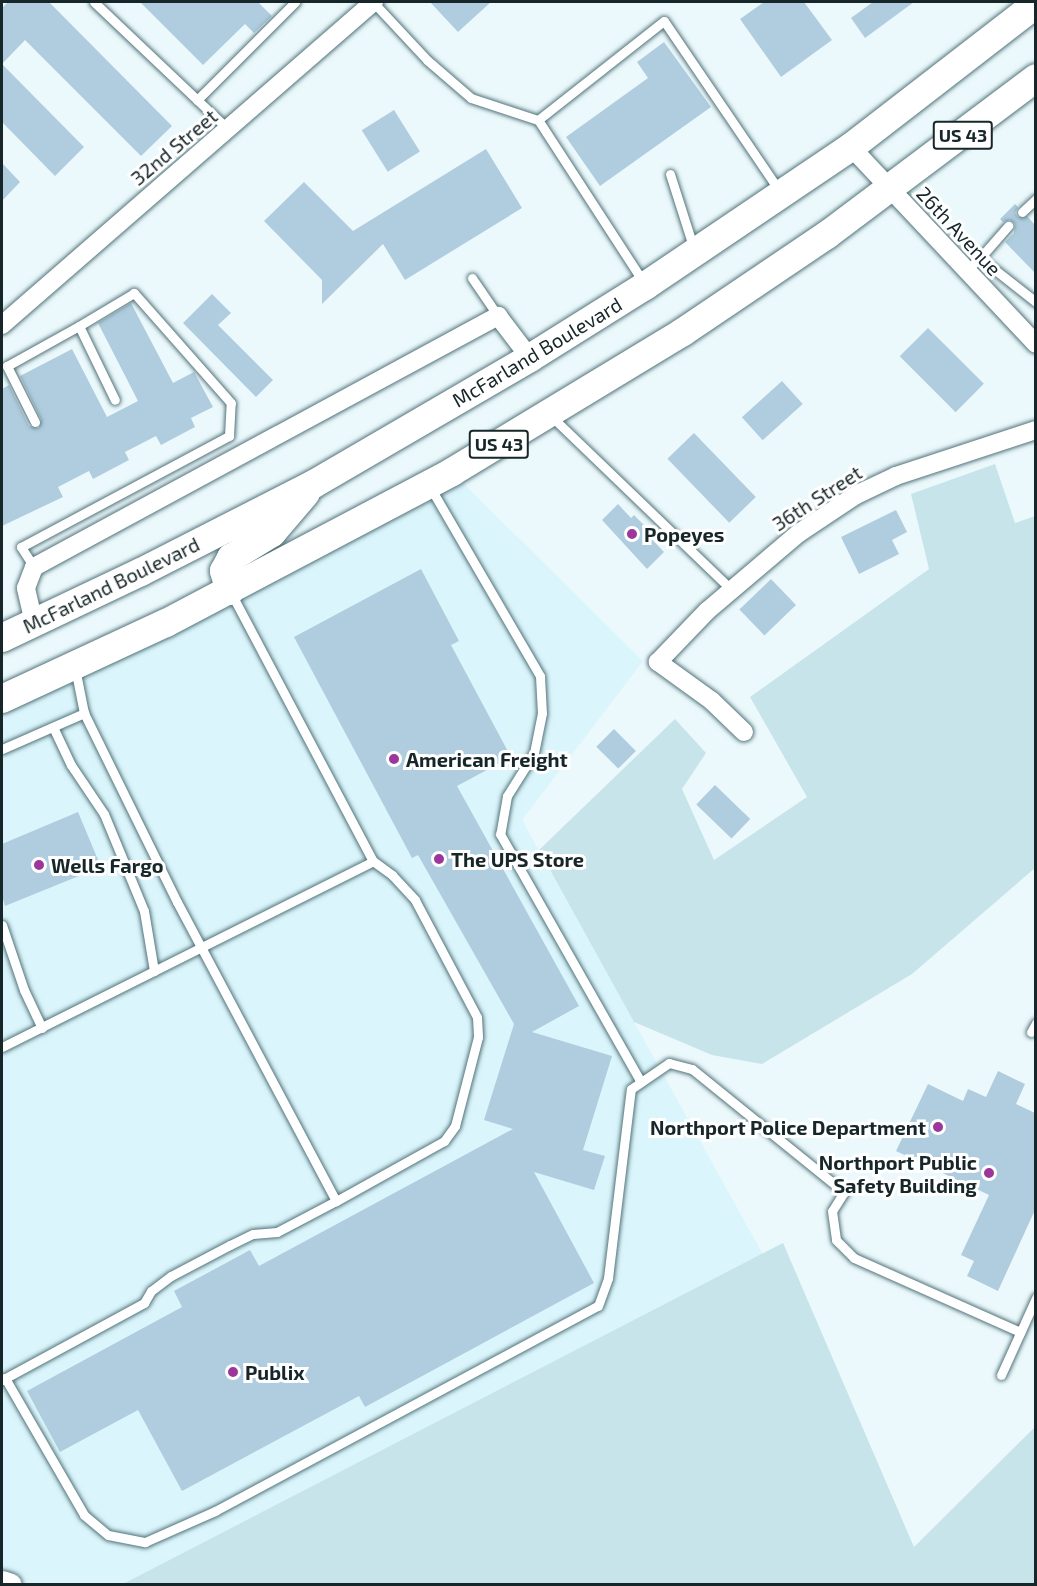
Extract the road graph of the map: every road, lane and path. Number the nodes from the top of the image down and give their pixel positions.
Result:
1 (94, 2) edge
2 (295, 2) edge
3 (374, 2) edge
4 (1035, 4) edge
5 (1035, 78) edge
6 (197, 100) junction
7 (538, 120) junction
8 (229, 130) junction
9 (851, 147) junction
10 (670, 174) dead end
11 (890, 190) junction
12 (782, 194) junction
13 (1035, 199) edge
14 (1022, 212) dead end
15 (1008, 226) dead end
16 (695, 253) junction
17 (980, 258) junction
18 (965, 271) junction
19 (472, 278) dead end
20 (645, 286) junction
21 (1035, 302) edge
22 (498, 316) junction
23 (2, 325) edge
24 (79, 326) junction
25 (1035, 344) edge
26 (530, 358) junction
27 (4, 365) edge
28 (115, 400) dead end
29 (549, 413) junction
30 (35, 422) dead end
31 (1035, 430) edge
32 (312, 485) junction
33 (429, 485) junction
34 (34, 567) junction
35 (730, 590) junction
36 (230, 591) junction
37 (34, 623) junction
38 (2, 638) edge
39 (74, 666) junction
40 (2, 699) edge
41 (84, 713) junction
42 (53, 727) junction
43 (744, 732) dead end
44 (2, 749) edge
45 (373, 861) junction
46 (2, 925) edge
47 (199, 948) junction
48 (154, 971) junction
49 (42, 1028) junction
50 (2, 1047) edge
51 (641, 1082) junction
52 (336, 1201) junction
53 (1035, 1298) edge
54 (1020, 1332) junction
55 (1001, 1375) dead end
56 (3, 1379) edge
57 (2, 1581) edge
58 (11, 1584) edge

1 - 6 lane
2 - 6 lane
3 - 7 lane
3 - 8 street, 32nd Street
4 - 9 highway, McFarland Boulevard / US 43
5 - 11 highway, US 43
6 - 8 lane
7 - 12 lane
7 - 20 lane
8 - 23 street, 32nd Street
9 - 11 street, 26th Avenue
9 - 12 highway, McFarland Boulevard / US 43
10 - 16 lane
11 - 18 street, 26th Avenue
11 - 29 highway, US 43
12 - 16 highway, McFarland Boulevard / US 43
13 - 14 lane
15 - 17 lane
16 - 20 highway, McFarland Boulevard / US 43
17 - 18 lane
17 - 21 lane
18 - 25 street, 26th Avenue
19 - 22 lane
20 - 26 highway, McFarland Boulevard / US 43
22 - 26 street
22 - 34 street
24 - 27 lane
24 - 28 lane
24 - 34 lane
26 - 32 highway, McFarland Boulevard / US 43
27 - 30 lane
29 - 33 highway, US 43
29 - 35 lane
31 - 35 street, 36th Street
32 - 36 highway
32 - 37 highway, McFarland Boulevard / US 43
33 - 36 highway, US 43
33 - 51 lane
34 - 37 street
35 - 43 street, 36th Street
36 - 39 highway, US 43
36 - 45 lane
37 - 38 highway, McFarland Boulevard / US 43
39 - 40 highway, US 43
39 - 41 lane
41 - 42 lane
41 - 47 lane
42 - 44 lane
42 - 48 lane
45 - 47 lane
45 - 52 lane
46 - 49 lane
47 - 48 lane
47 - 52 lane
48 - 49 lane
49 - 50 lane
51 - 54 lane
51 - 56 lane
52 - 56 lane
53 - 54 lane
54 - 55 lane
57 - 58 street

